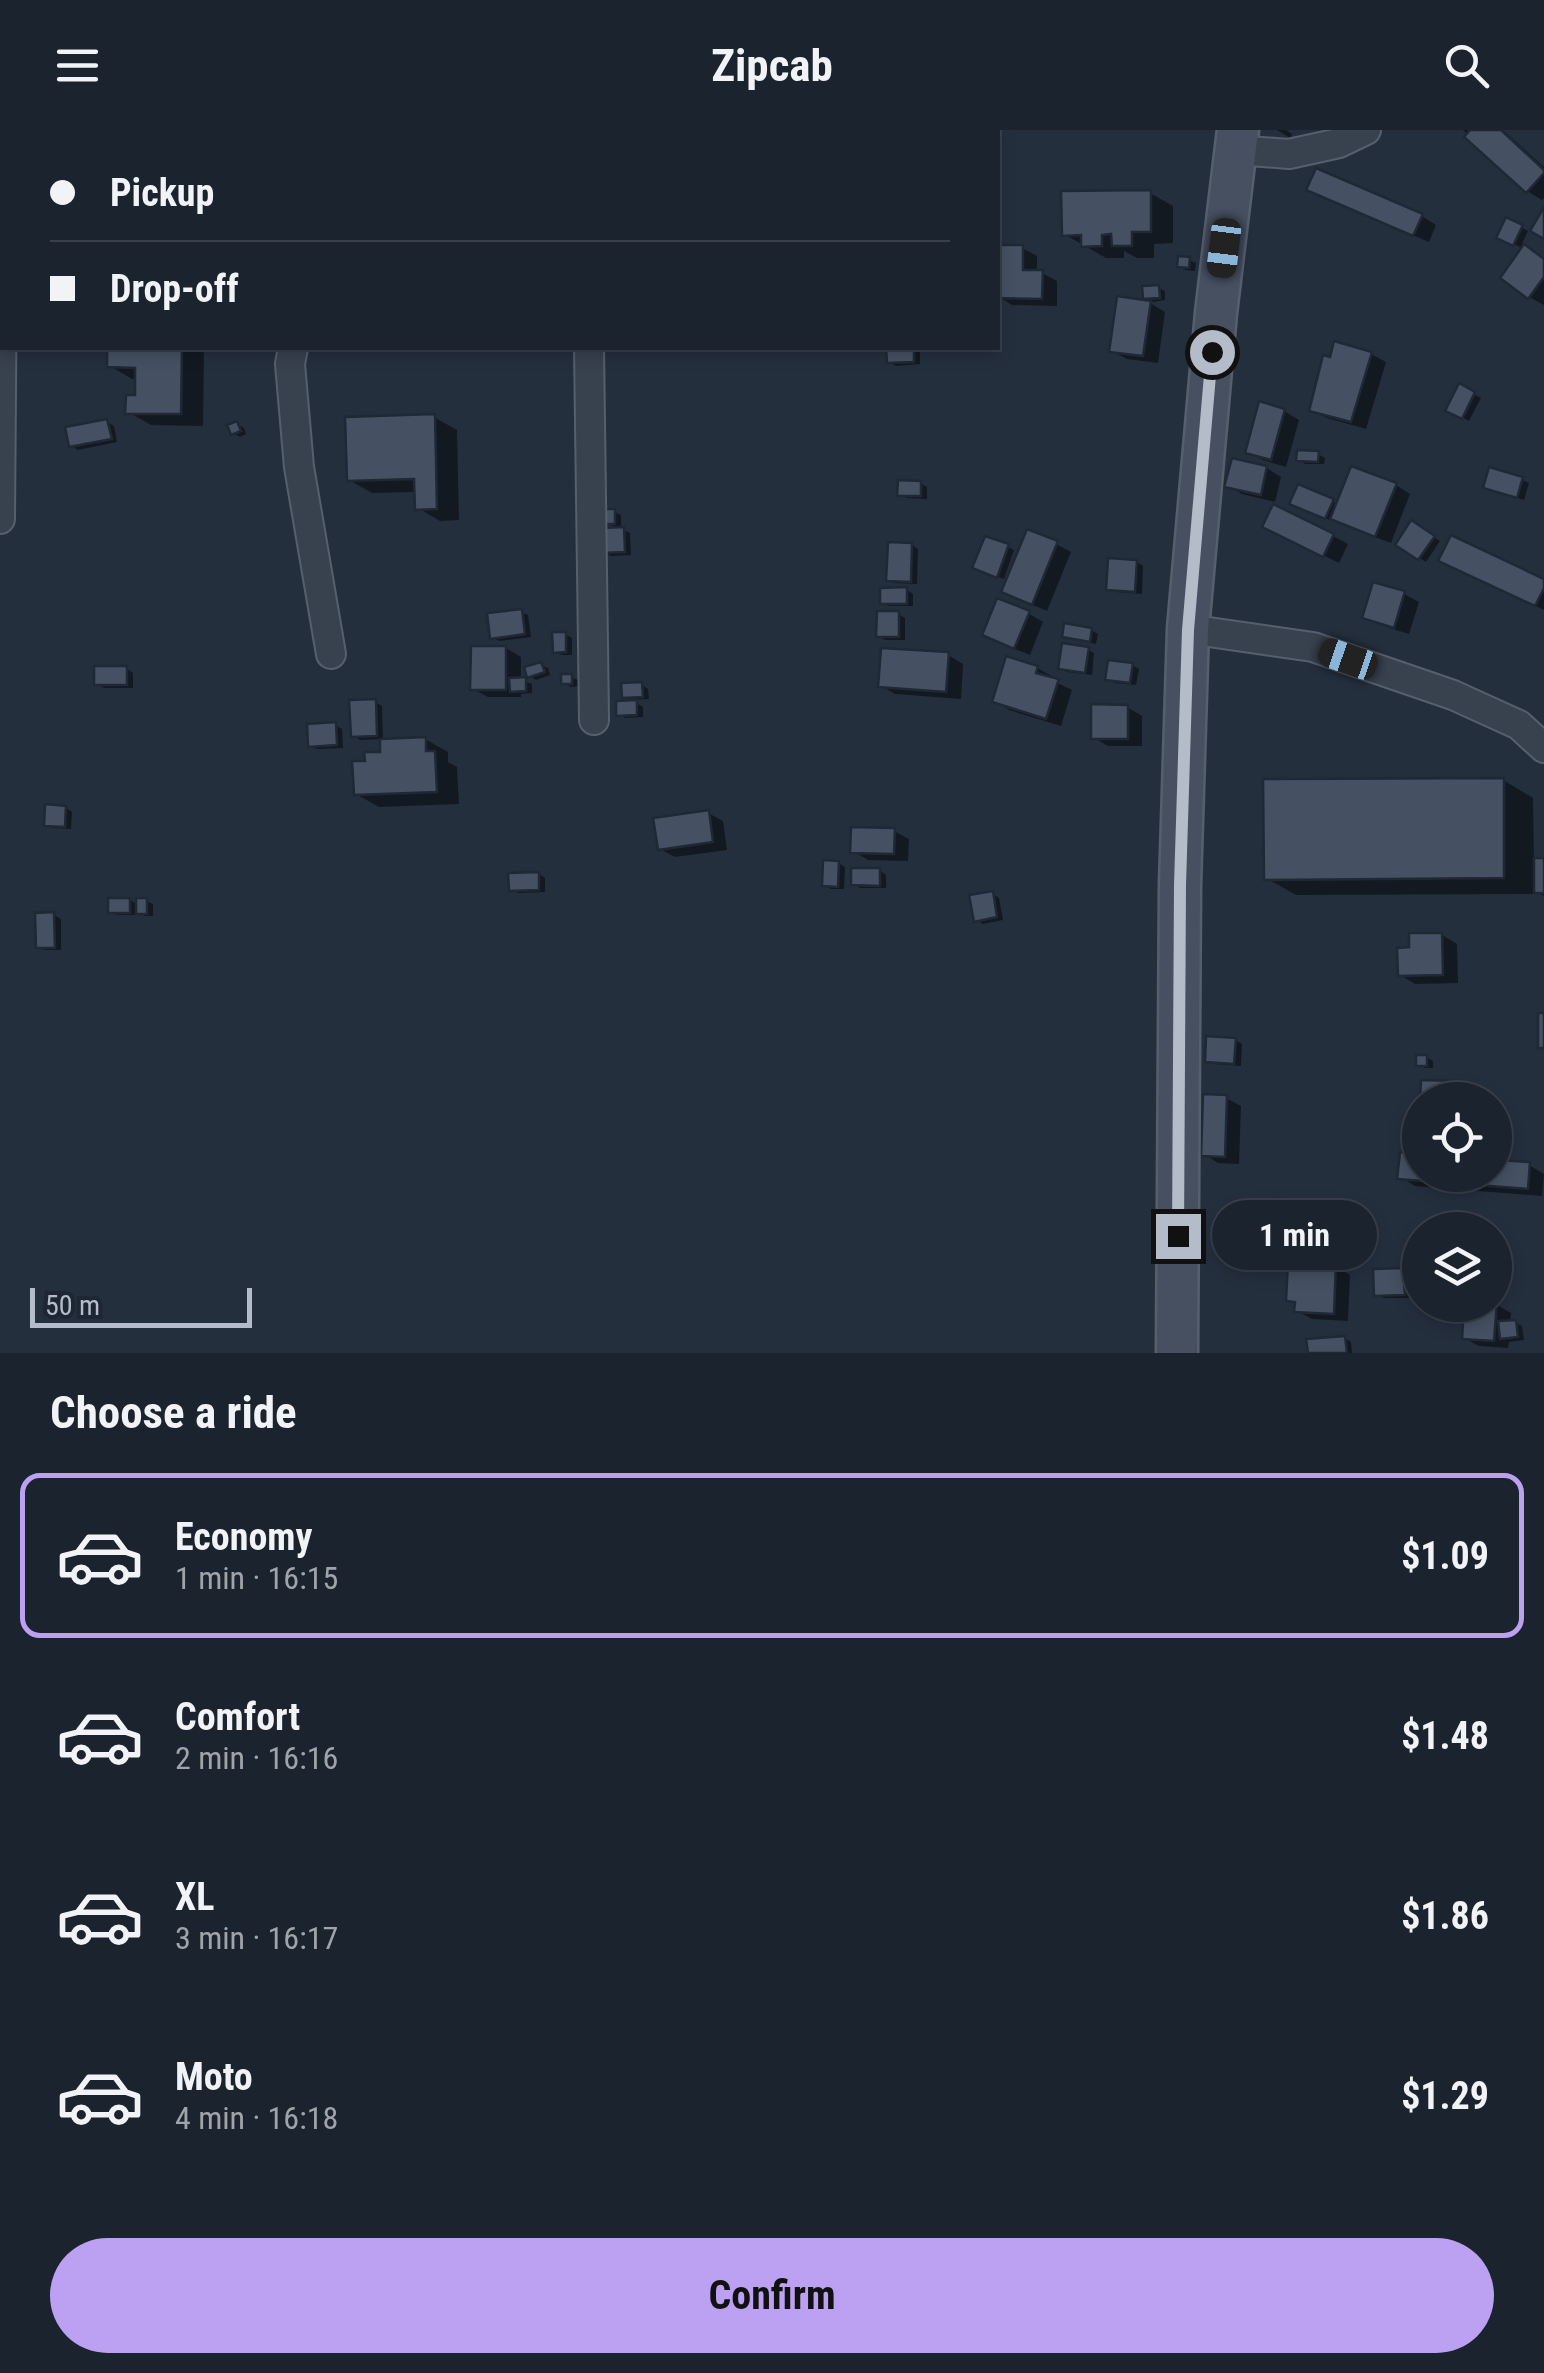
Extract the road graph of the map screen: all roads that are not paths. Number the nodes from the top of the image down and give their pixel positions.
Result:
1 (1366, 130) edge
2 (1237, 140) edge
3 (1, 350) edge
4 (293, 350) edge
5 (589, 350) edge
6 (0, 486) edge
7 (0, 519) edge
8 (1188, 630) junction
9 (331, 654) dead end
10 (594, 720) dead end
11 (1543, 737) edge
12 (1177, 1353) edge

1 - 2 street
2 - 8 main road
3 - 6 street
4 - 9 street
5 - 10 street
6 - 7 street
8 - 11 street
8 - 12 main road

